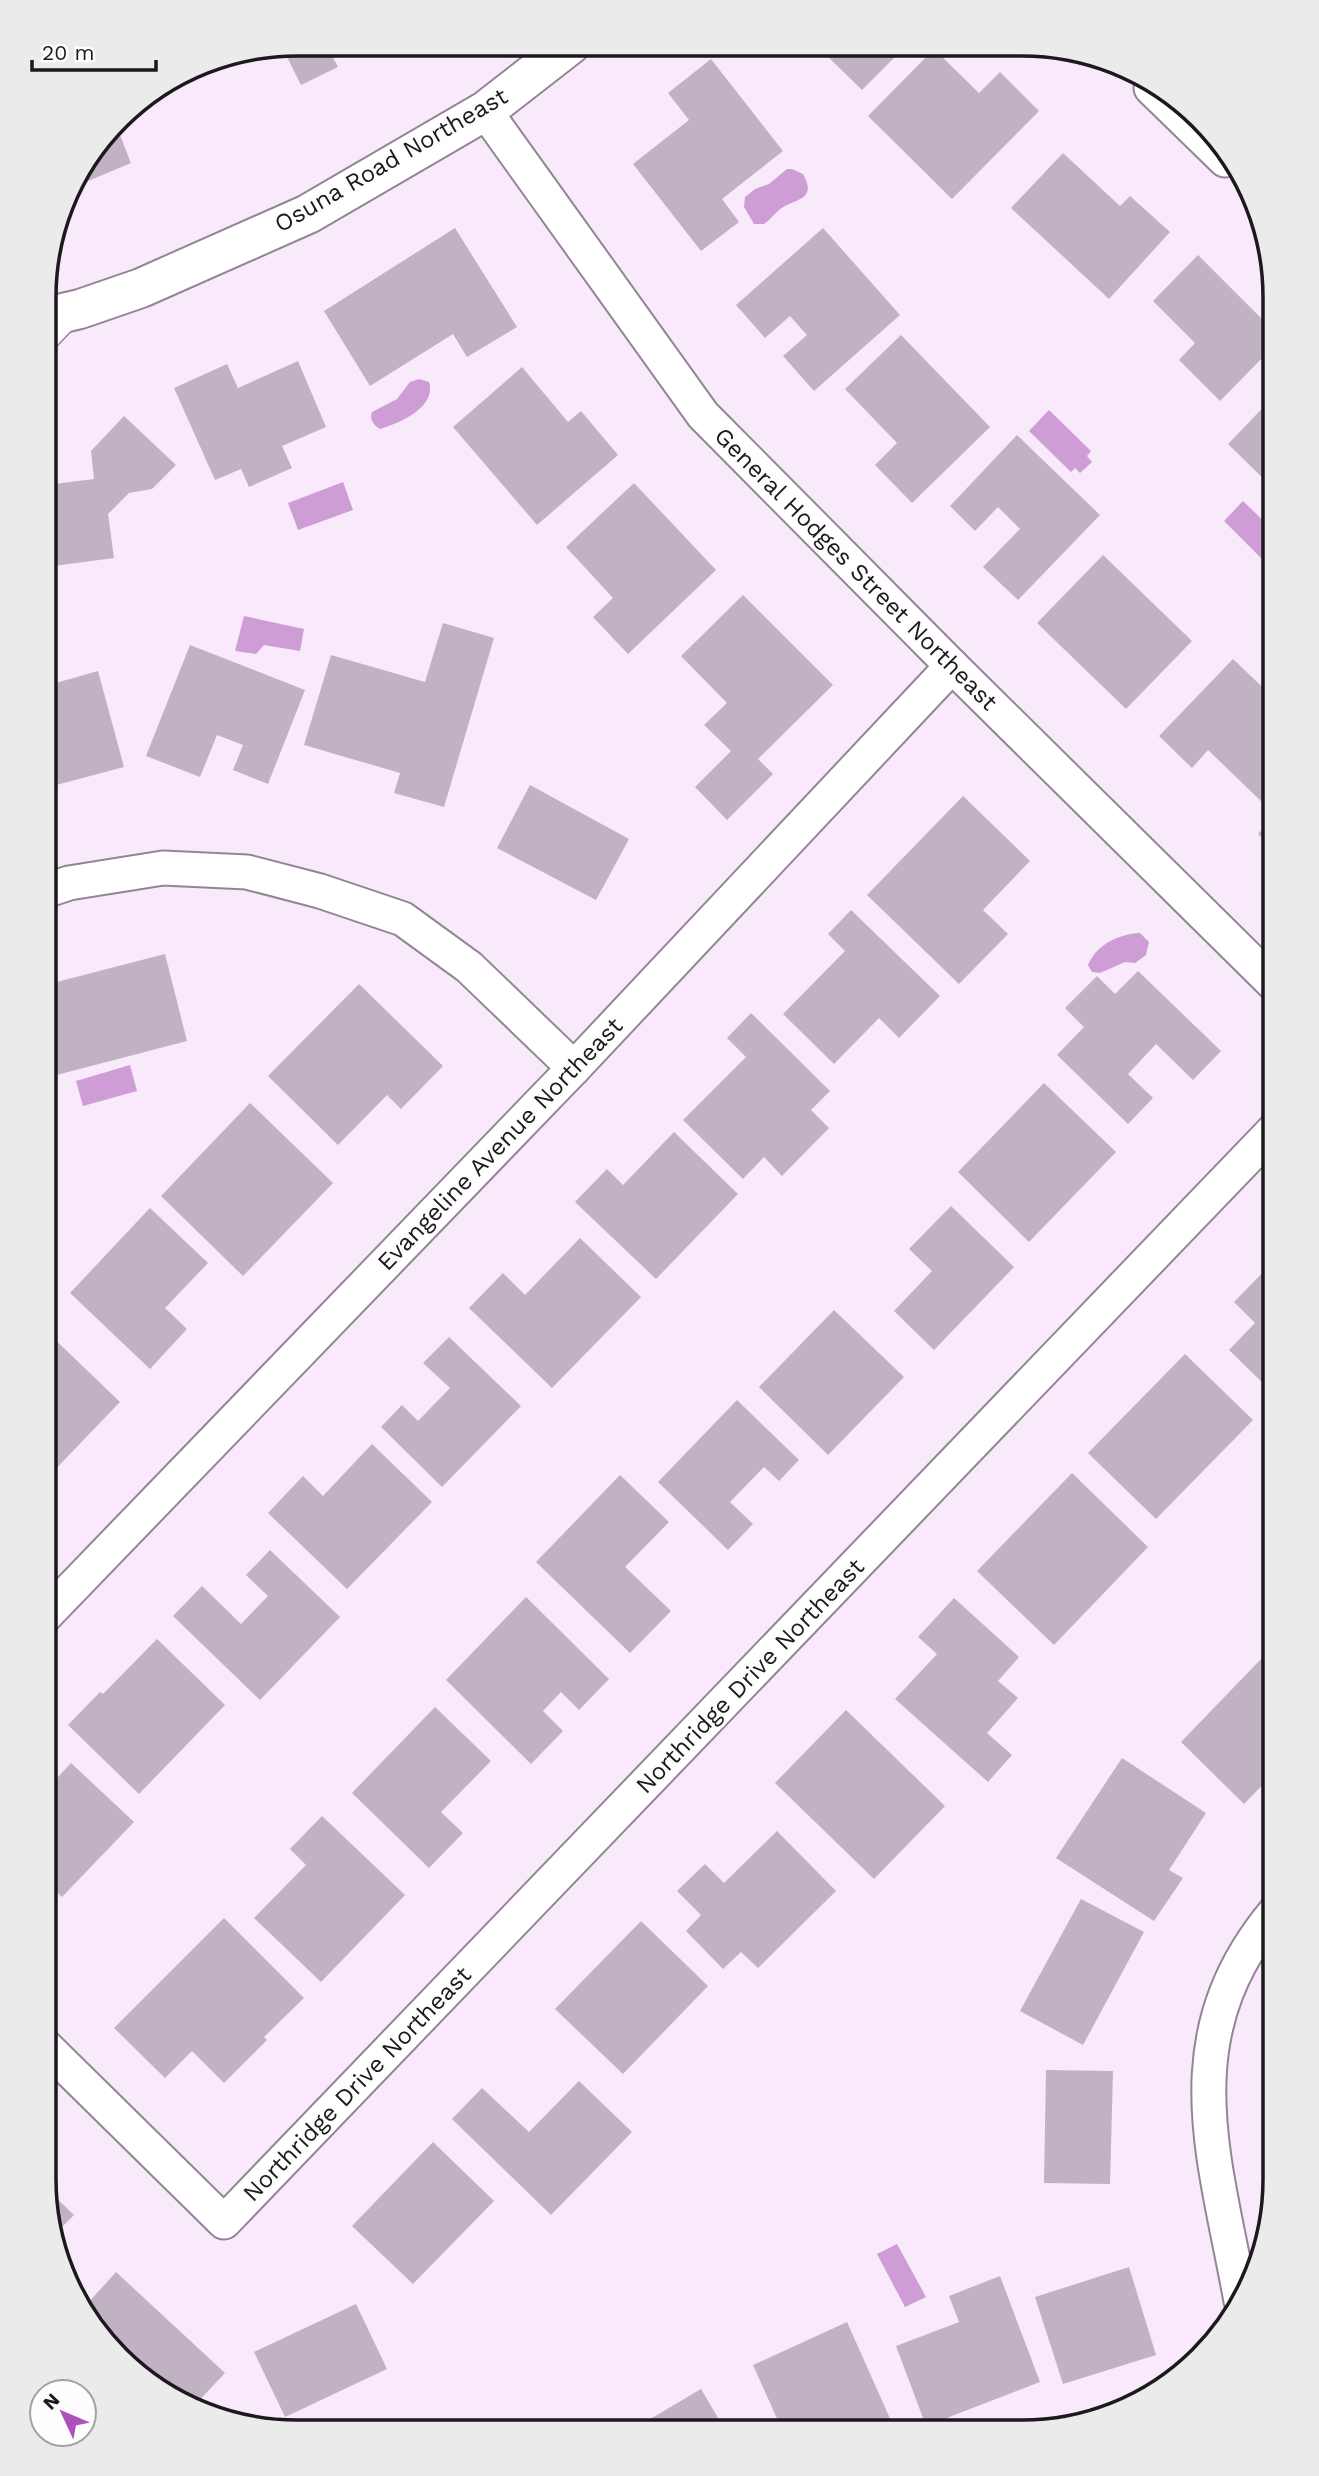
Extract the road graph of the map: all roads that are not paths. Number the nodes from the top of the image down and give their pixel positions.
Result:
1 (557, 56) edge
2 (485, 111) junction
3 (1174, 111) edge
4 (1207, 143) edge
5 (63, 313) edge
6 (952, 666) junction
7 (56, 887) edge
8 (1263, 973) edge
9 (574, 1068) junction
10 (1263, 1142) edge
11 (56, 1605) edge
12 (1262, 1927) edge
13 (56, 2057) edge
14 (1238, 2285) edge

1 - 2 street, Osuna Road Northeast
2 - 5 street, Osuna Road Northeast
2 - 6 street, General Hodges Street Northeast
3 - 4 street
6 - 8 street, General Hodges Street Northeast
6 - 9 street, Evangeline Avenue Northeast
7 - 9 street
9 - 11 street, Evangeline Avenue Northeast
10 - 13 street, Northridge Drive Northeast
12 - 14 street

